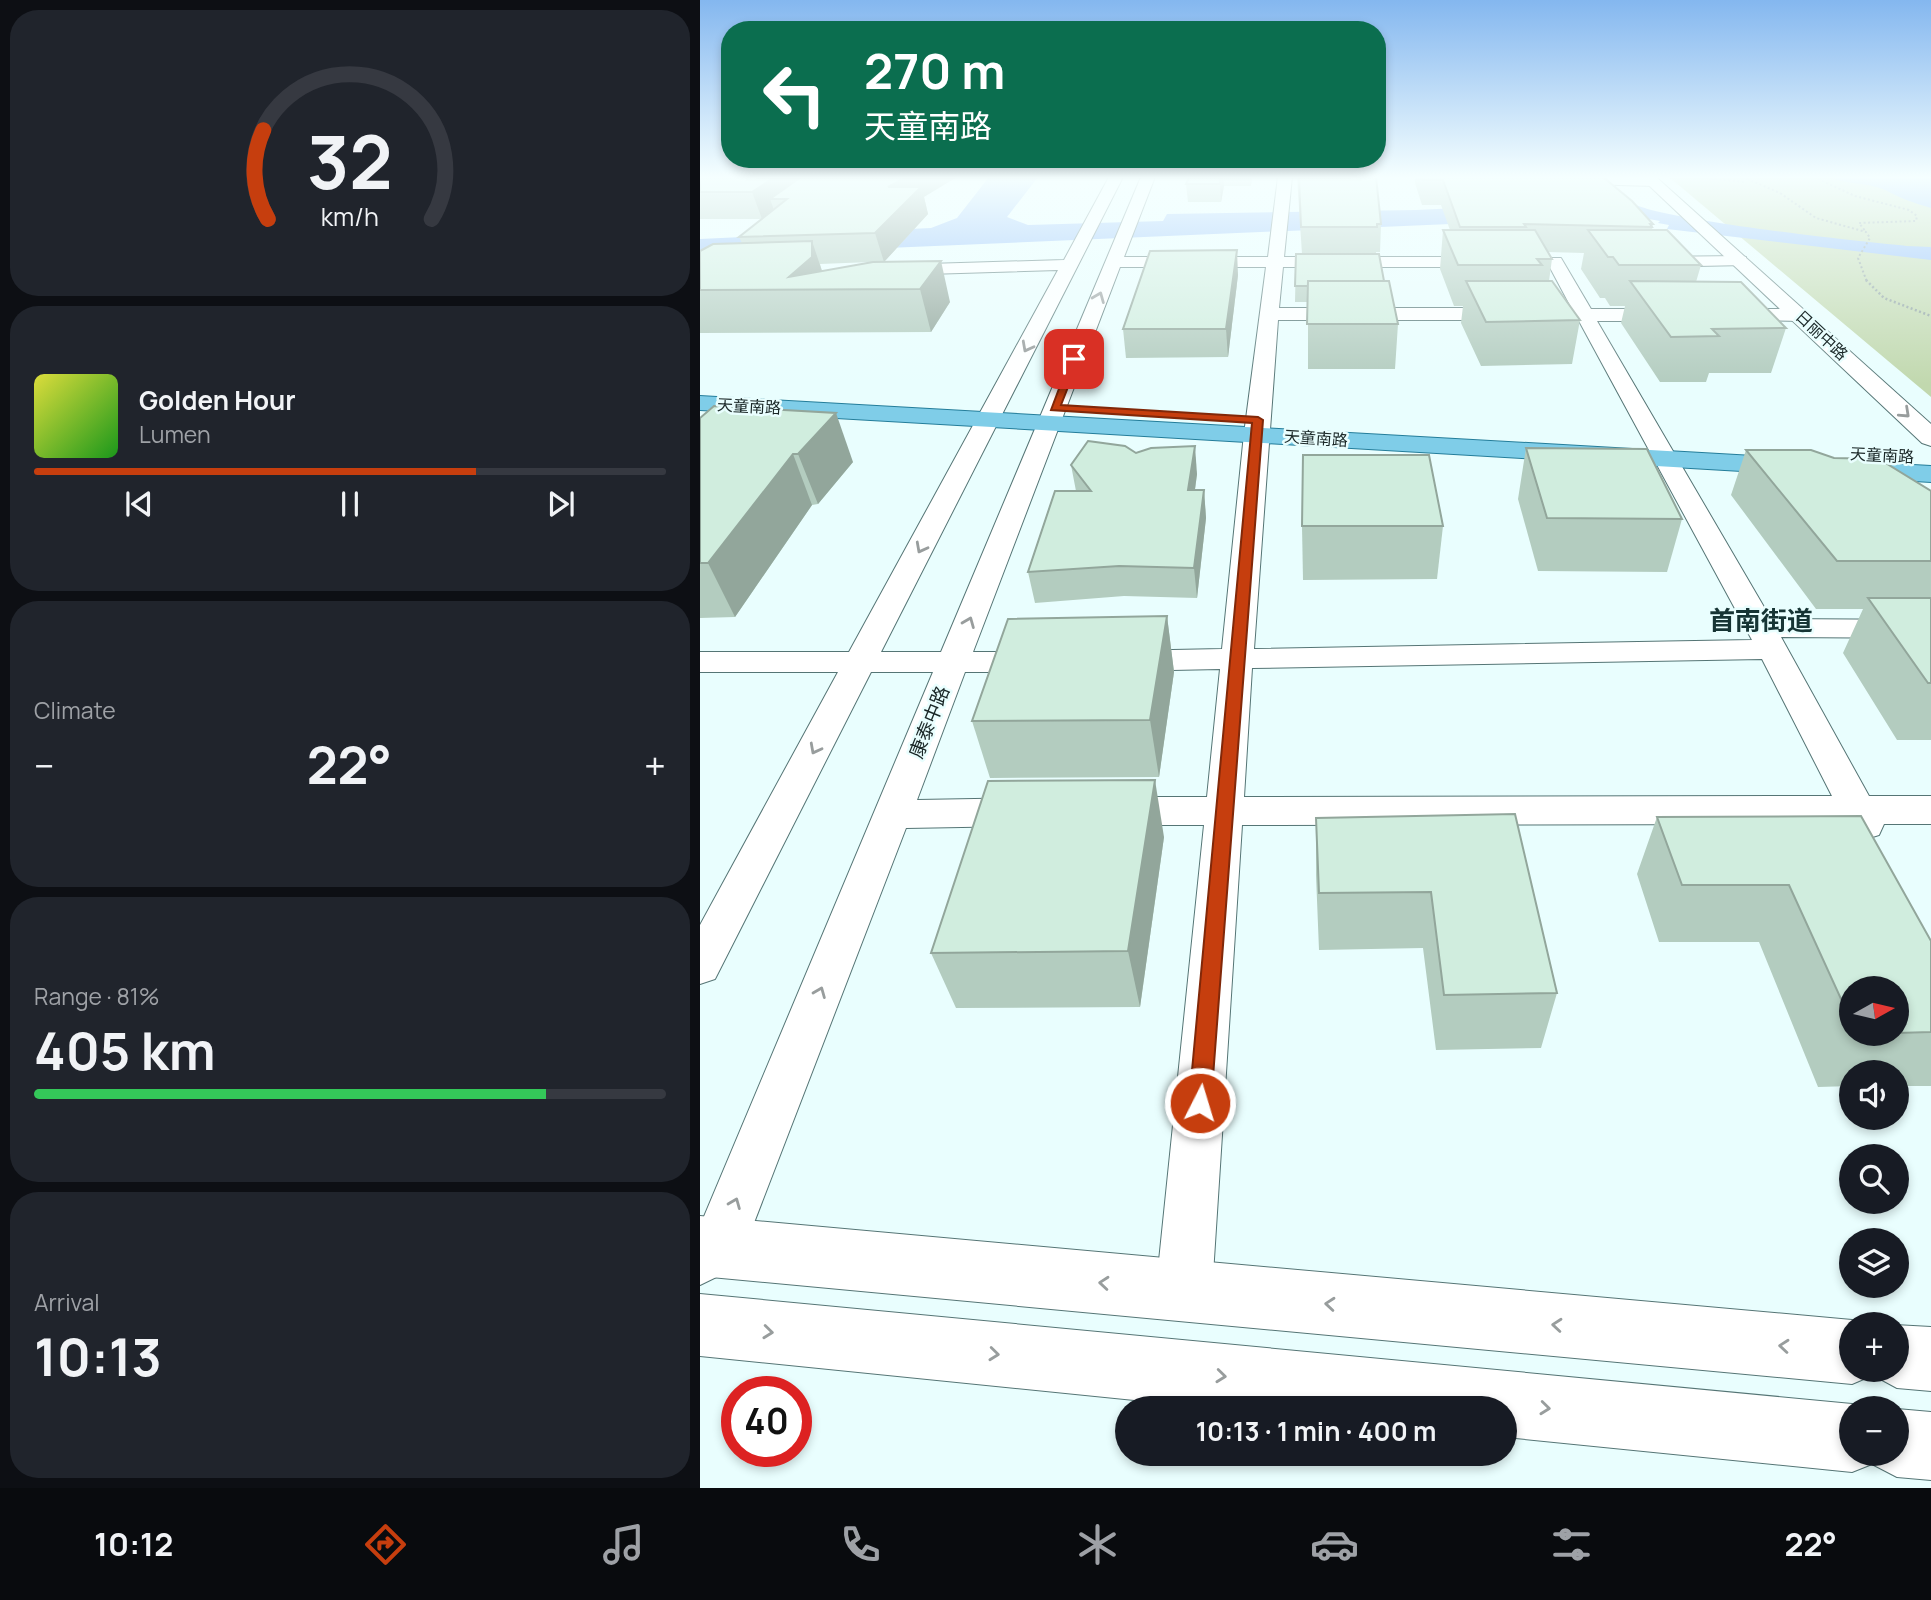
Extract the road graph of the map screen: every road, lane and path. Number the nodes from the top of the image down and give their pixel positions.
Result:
1 (1049, 246) edge
2 (1079, 246) edge
3 (1119, 246) edge
4 (1167, 246) edge
5 (1279, 246) edge
6 (1725, 246) edge
7 (1729, 246) edge
8 (1865, 246) edge
9 (1634, 261) edge
10 (1740, 261) junction
11 (1277, 262) junction
12 (1499, 262) edge
13 (1581, 262) edge
14 (880, 270) edge
15 (1270, 314) junction
16 (1585, 315) junction
17 (1801, 315) junction
18 (1931, 316) edge
19 (700, 388) edge
20 (700, 403) edge
21 (993, 412) junction
22 (1931, 414) edge
23 (1051, 415) junction
24 (1257, 427) junction
25 (1931, 438) edge
26 (1663, 452) junction
27 (1931, 457) edge
28 (1931, 474) edge
29 (1931, 629) edge
30 (1765, 639) junction
31 (1238, 659) junction
32 (700, 662) edge
33 (861, 663) junction
34 (952, 663) junction
35 (1857, 808) junction
36 (1225, 809) junction
37 (1931, 810) edge
38 (892, 814) junction
39 (1882, 854) edge
40 (700, 966) edge
41 (706, 1250) edge
42 (1184, 1290) junction
43 (700, 1325) edge
44 (1839, 1351) edge
45 (1909, 1357) edge
46 (1931, 1359) edge
47 (1839, 1437) edge
48 (1909, 1444) edge
49 (1931, 1446) edge

1 - 14 street
2 -> 21 street
23 -> 3 street, 康泰中路
4 - 11 street
5 - 11 street
6 - 10 main road, 日丽中路
7 - 22 main road, 日丽中路
8 - 18 path
9 - 10 street
10 - 17 main road, 日丽中路
11 - 12 street
11 - 15 street
13 - 16 street
15 - 16 street
15 - 24 street
16 - 17 street
16 - 26 street
17 -> 25 main road, 日丽中路
19 - 21 main road, 天童南路
20 - 21 main road, 天童南路
21 - 23 main road, 天童南路
21 -> 33 street
23 - 24 main road, 天童南路
34 -> 23 street, 康泰中路
24 - 26 main road, 天童南路
24 - 31 street
26 - 27 main road, 天童南路
26 - 28 main road, 天童南路
26 - 30 street
29 - 30 street
30 - 31 street
30 - 35 street
31 - 34 street
31 - 36 street
32 - 33 street
33 - 34 street
33 -> 40 street
34 - 38 street, 康泰中路
35 - 36 street
35 - 37 street
35 - 39 street
36 - 38 street
36 - 42 street
41 -> 38 street, 康泰中路
42 -> 41 main road
44 -> 42 main road
43 -> 47 main road
45 - 46 main road
48 - 49 main road

